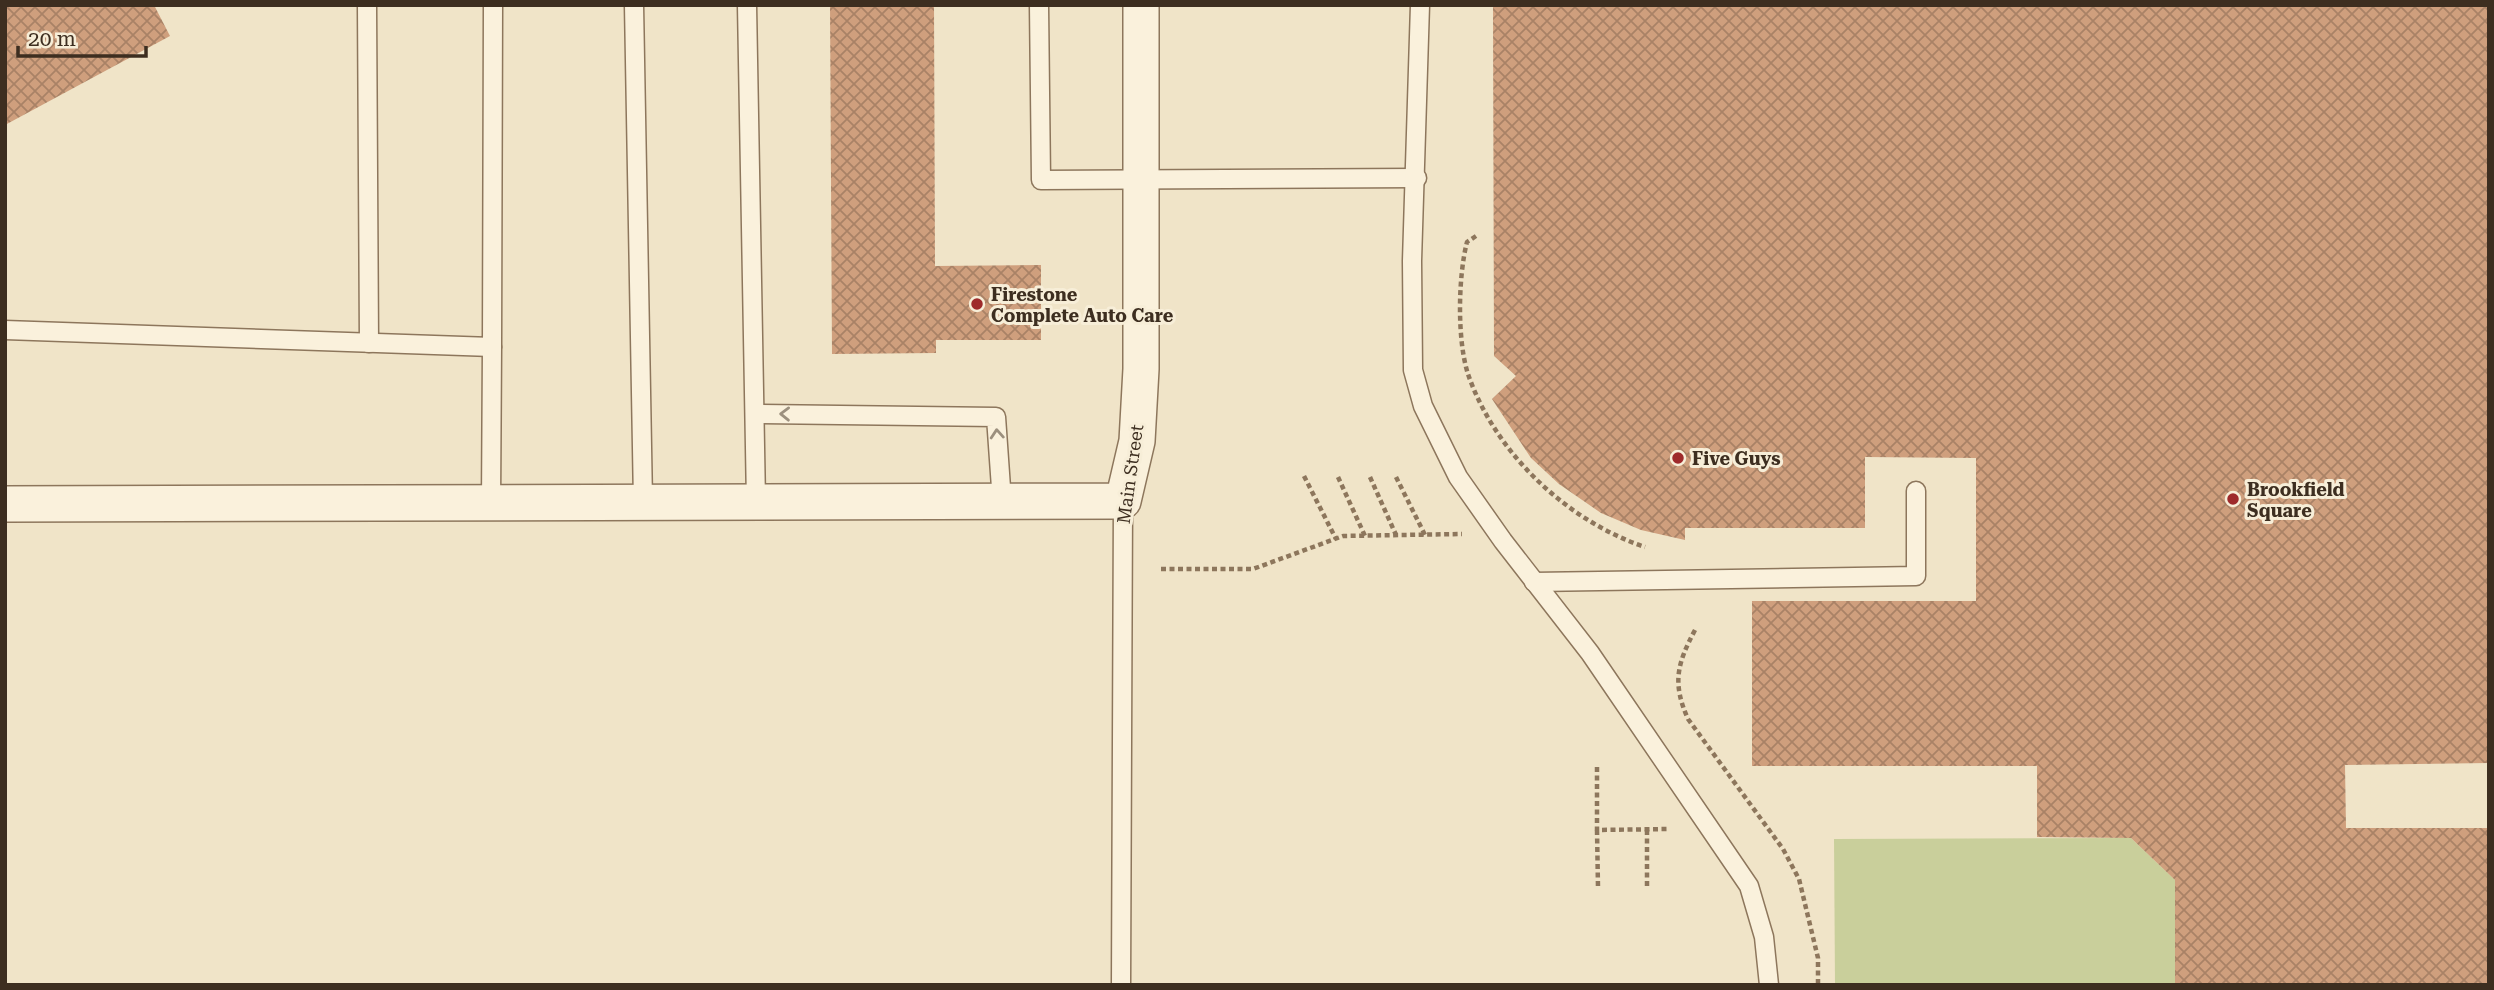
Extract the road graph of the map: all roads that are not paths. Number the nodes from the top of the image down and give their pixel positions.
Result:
1 (367, 5) edge
2 (493, 5) edge
3 (634, 5) edge
4 (747, 5) edge
5 (1039, 5) edge
6 (1142, 5) edge
7 (1420, 5) edge
8 (1417, 178) junction
9 (1142, 179) junction
10 (5, 330) edge
11 (369, 343) junction
12 (492, 347) junction
13 (755, 414) junction
14 (1916, 491) dead end
15 (1123, 501) junction
16 (643, 502) junction
17 (757, 502) junction
18 (1002, 502) junction
19 (491, 503) junction
20 (5, 504) edge
21 (1534, 582) junction
22 (1121, 985) edge
23 (1769, 985) edge

1 - 11 lane
2 - 12 lane
3 - 16 lane
4 - 13 lane
5 - 9 lane
6 - 9 street, Main Street
7 - 8 lane
8 - 9 lane
8 - 21 lane
9 - 15 street, Main Street
10 - 11 lane
11 - 12 lane
12 - 19 lane
13 - 17 lane
18 -> 13 lane
14 - 21 lane
15 - 18 street
15 - 22 lane, Main Street
16 - 17 street
16 - 19 street
17 - 18 street
19 - 20 street
21 - 23 lane

